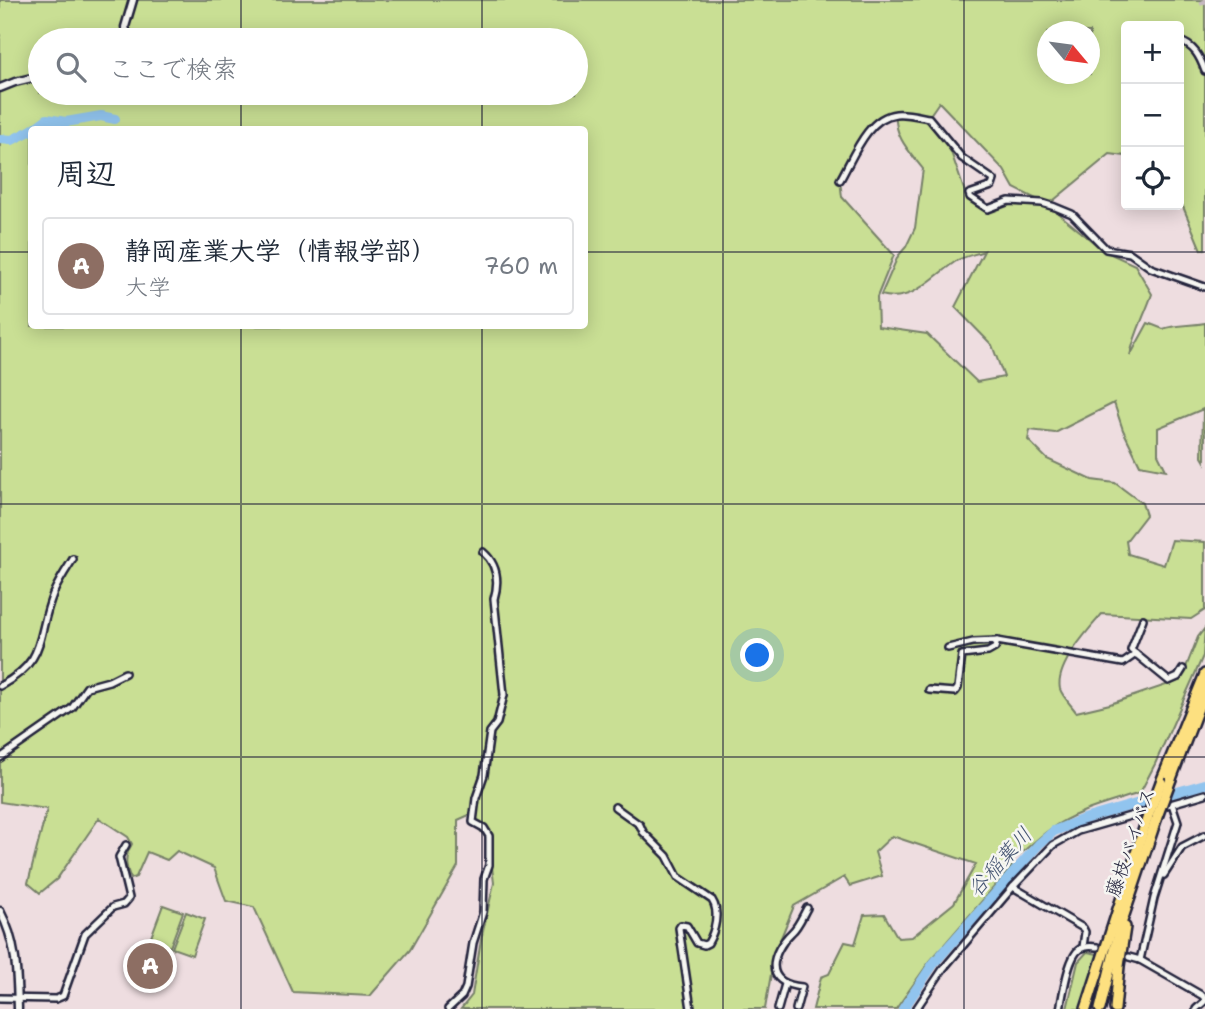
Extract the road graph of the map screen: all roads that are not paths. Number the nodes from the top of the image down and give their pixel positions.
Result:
1 (133, 0) edge
2 (125, 28) edge
3 (1184, 42) edge
4 (1205, 71) edge
5 (28, 79) edge
6 (0, 88) edge
7 (840, 180) dead end
8 (1205, 287) edge
9 (483, 552) dead end
10 (73, 559) dead end
11 (1143, 619) dead end
12 (997, 641) junction
13 (948, 648) dead end
14 (1136, 654) junction
15 (1183, 668) dead end
16 (125, 673) dead end
17 (1205, 674) edge
18 (0, 686) edge
19 (929, 690) dead end
20 (1205, 690) edge
21 (0, 758) edge
22 (1166, 780) junction
23 (1205, 794) edge
24 (1172, 804) junction
25 (615, 807) dead end
26 (1152, 817) junction
27 (1205, 835) edge
28 (126, 845) dead end
29 (1160, 881) junction
30 (1013, 887) junction
31 (1132, 887) junction
32 (807, 908) dead end
33 (0, 911) edge
34 (1083, 947) junction
35 (1097, 947) dead end
36 (1129, 957) dead end
37 (1140, 960) junction
38 (785, 984) junction
39 (0, 998) edge
40 (17, 998) junction
41 (1205, 1001) edge
42 (18, 1009) edge
43 (448, 1009) edge
44 (691, 1009) edge
45 (778, 1009) edge
46 (796, 1009) edge
47 (916, 1009) edge
48 (1060, 1009) edge
49 (1086, 1009) edge
50 (1100, 1009) edge
51 (1115, 1009) edge
52 (1196, 1009) edge

1 - 2 street
3 - 4 street
5 - 6 street
7 - 8 street
9 - 43 street
10 - 18 street
11 - 14 street
12 - 13 street
12 - 14 street
12 - 19 street
14 - 15 street
16 - 21 street
17 - 22 highway
20 - 22 highway, 藤枝バイパス
22 - 26 highway, 藤枝バイパス, bridge
23 - 24 street
24 - 29 street
24 - 30 street
25 - 44 street
26 - 31 highway, 藤枝バイパス
26 - 49 highway
27 - 29 street
28 - 40 street
29 - 37 street
30 - 34 street
30 - 47 street
31 - 50 highway, 藤枝バイパス
31 - 51 highway
32 - 38 street
33 - 40 street
34 - 35 street
34 - 48 street
36 - 37 street
37 - 41 street
38 - 45 street
38 - 46 street
39 - 40 street
40 - 42 street
41 - 52 street

